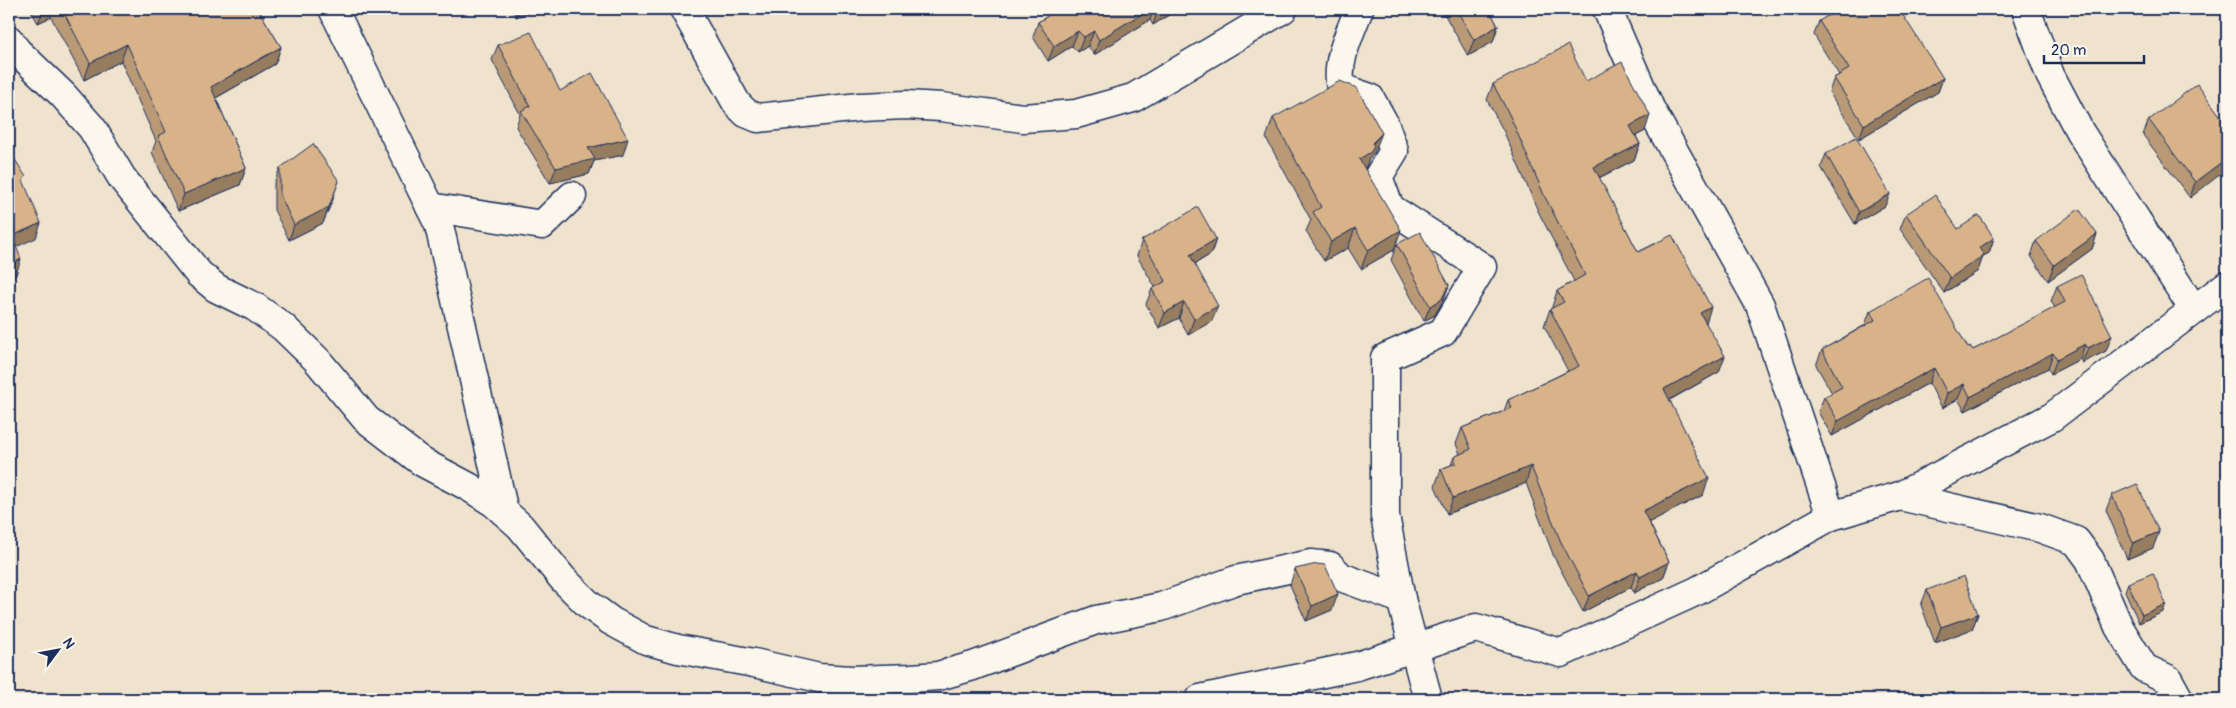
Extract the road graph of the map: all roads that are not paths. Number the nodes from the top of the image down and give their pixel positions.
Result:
1 (333, 9) edge
2 (684, 9) edge
3 (1283, 9) edge
4 (1359, 9) edge
5 (1608, 9) edge
6 (2036, 13) edge
7 (9, 40) edge
8 (572, 196) dead end
9 (430, 207) junction
10 (2227, 284) edge
11 (2194, 310) junction
12 (1900, 496) junction
13 (504, 512) junction
14 (1830, 516) junction
15 (1401, 599) junction
16 (1413, 648) junction
17 (1200, 699) edge
18 (1428, 699) edge
19 (2179, 699) edge

1 - 9 street
2 - 3 street
4 - 15 street
5 - 14 street
6 - 11 street
7 - 13 street
8 - 9 street
9 - 13 street
10 - 11 street
11 - 12 street
12 - 14 street
12 - 19 street
13 - 15 street
14 - 16 street
15 - 16 street
16 - 17 street
16 - 18 street

